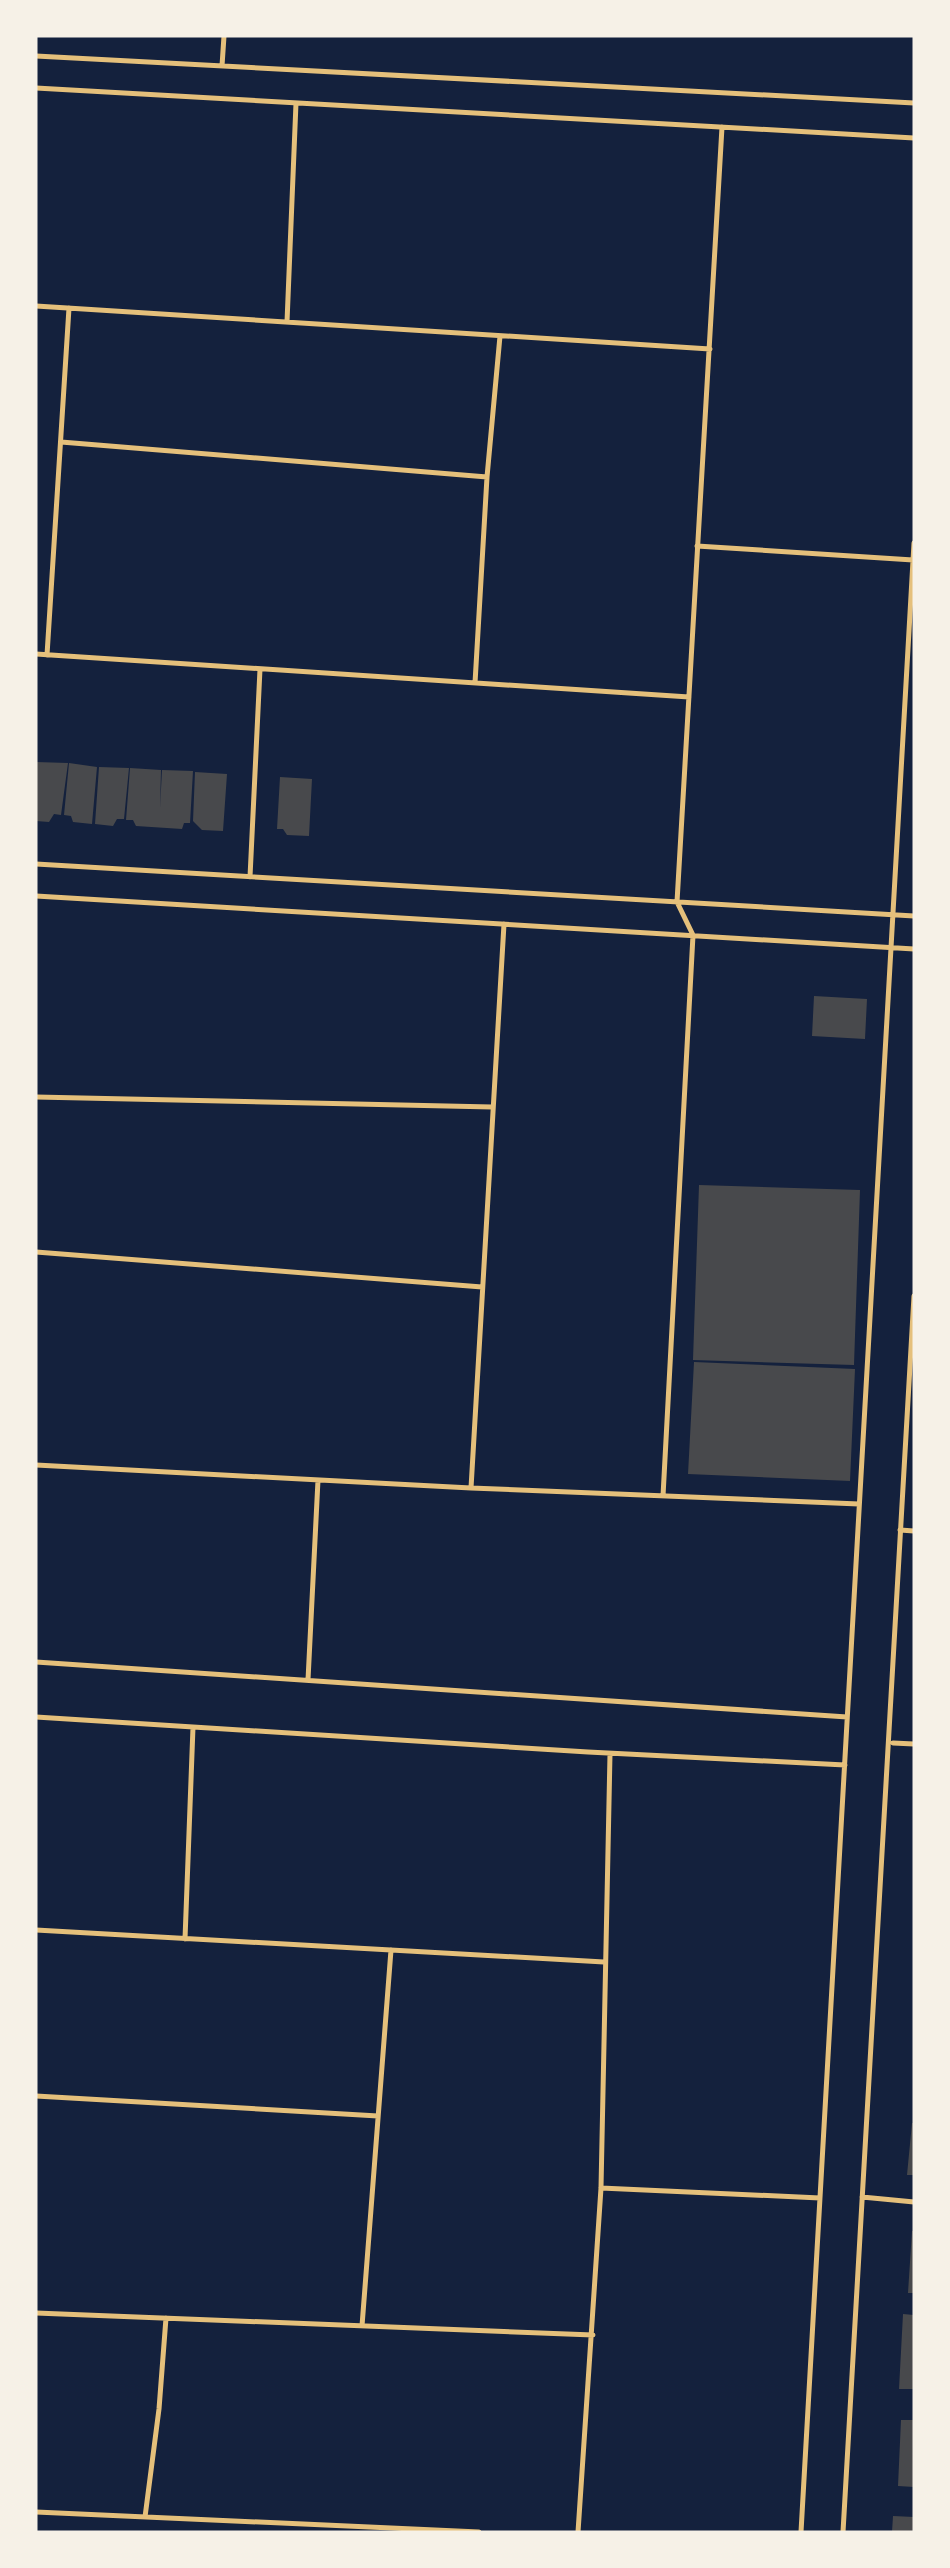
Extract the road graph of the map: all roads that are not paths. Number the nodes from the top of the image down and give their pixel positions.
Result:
1 (224, 36) edge
2 (36, 56) edge
3 (222, 66) junction
4 (36, 88) edge
5 (296, 103) junction
6 (914, 103) edge
7 (722, 127) junction
8 (914, 138) edge
9 (36, 306) edge
10 (69, 308) junction
11 (287, 322) junction
12 (500, 336) junction
13 (710, 349) junction
14 (60, 442) junction
15 (487, 477) junction
16 (914, 543) edge
17 (697, 546) junction
18 (913, 560) edge
19 (36, 654) edge
20 (47, 655) junction
21 (260, 669) junction
22 (475, 683) junction
23 (689, 697) junction
24 (36, 864) edge
25 (250, 877) junction
26 (36, 896) edge
27 (36, 900) edge
28 (677, 902) junction
29 (893, 914) junction
30 (914, 916) edge
31 (504, 924) junction
32 (693, 935) junction
33 (891, 947) junction
34 (914, 948) edge
35 (36, 1097) edge
36 (492, 1107) junction
37 (36, 1252) edge
38 (482, 1287) junction
39 (914, 1296) edge
40 (913, 1322) edge
41 (36, 1465) edge
42 (318, 1480) junction
43 (471, 1488) junction
44 (663, 1496) junction
45 (859, 1504) junction
46 (900, 1530) junction
47 (914, 1531) edge
48 (36, 1662) edge
49 (308, 1680) junction
50 (36, 1717) edge
51 (847, 1717) junction
52 (193, 1727) junction
53 (892, 1742) dead end
54 (914, 1744) edge
55 (610, 1754) junction
56 (844, 1765) junction
57 (36, 1930) edge
58 (185, 1938) junction
59 (391, 1950) junction
60 (604, 1962) junction
61 (36, 2096) edge
62 (378, 2116) junction
63 (601, 2188) junction
64 (862, 2197) junction
65 (820, 2198) junction
66 (914, 2202) edge
67 (36, 2313) edge
68 (166, 2318) junction
69 (362, 2326) junction
70 (593, 2335) junction
71 (36, 2512) edge
72 (145, 2517) junction
73 (480, 2532) edge
74 (578, 2532) edge
75 (801, 2532) edge
76 (843, 2532) edge

1 - 3 street
2 - 3 street
3 - 6 street
4 - 5 street
5 - 7 street
5 - 11 street
7 - 8 street
7 - 13 street
9 - 10 street
10 - 11 street
10 - 14 street
11 - 12 street
12 - 13 street
12 - 15 street
13 - 17 street
14 - 15 street
14 - 20 street
15 - 22 street
16 - 18 street
17 - 18 street
17 - 23 street
18 - 29 street
19 - 20 street
20 - 21 street
21 - 22 street
21 - 25 street
22 - 23 street
23 - 28 street
24 - 25 street
25 - 28 street
26 - 27 street
26 - 31 street
28 - 29 street
28 - 32 street
29 - 30 street
29 - 33 street
31 - 32 street
31 - 36 street
32 - 33 street
32 - 44 street
33 - 34 street
33 - 45 street
35 - 36 street
36 - 38 street
37 - 38 street
38 - 43 street
39 - 40 street
40 - 46 street
41 - 42 street
42 - 43 street
42 - 49 street
43 - 44 street
44 - 45 street
45 - 51 street
46 - 47 street
46 - 64 street
48 - 49 street
49 - 51 street
50 - 52 street
51 - 56 street
52 - 55 street
52 - 58 street
53 - 54 street
55 - 56 street
55 - 60 street
56 - 65 street
57 - 58 street
58 - 59 street
59 - 60 street
59 - 62 street
60 - 63 street
61 - 62 street
62 - 69 street
63 - 65 street
63 - 70 street
64 - 66 street
64 - 76 street
65 - 75 street
67 - 68 street
68 - 69 street
68 - 72 street
69 - 70 street
70 - 74 street
71 - 72 street
72 - 73 street

